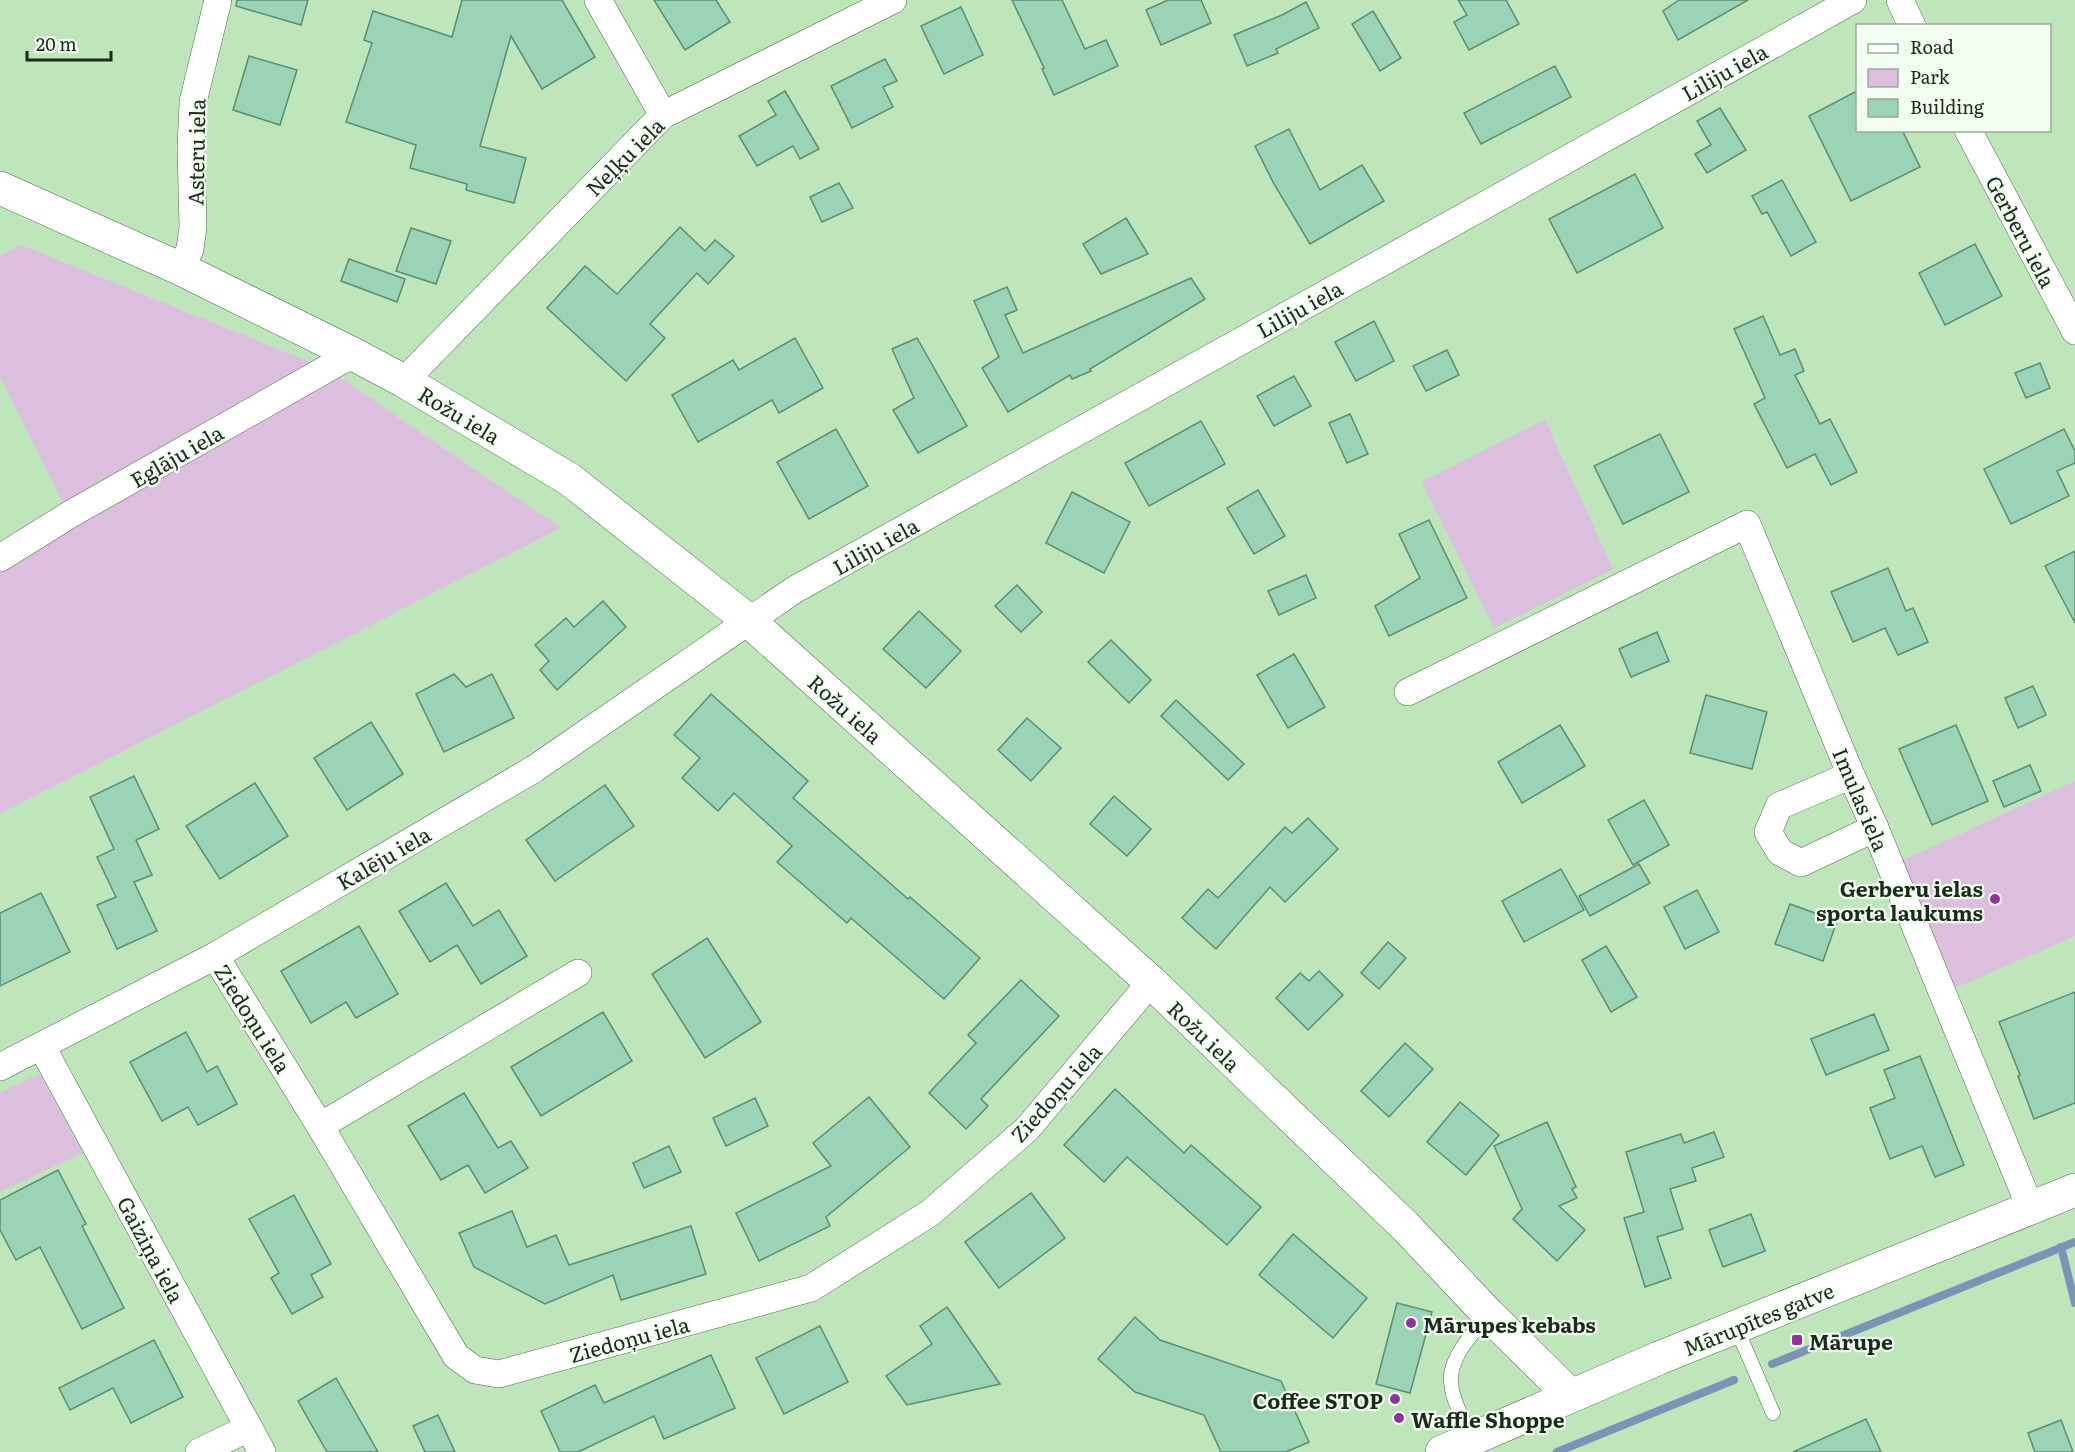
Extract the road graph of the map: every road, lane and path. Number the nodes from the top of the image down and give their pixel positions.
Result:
1 (218, 0) edge
2 (598, 0) edge
3 (893, 0) edge
4 (1853, 0) edge
5 (1900, 0) edge
6 (1911, 24) edge
7 (663, 116) junction
8 (1969, 132) edge
9 (0, 188) edge
10 (181, 270) junction
11 (2075, 331) edge
12 (353, 354) junction
13 (404, 381) junction
14 (0, 558) edge
15 (749, 621) junction
16 (1408, 692) dead end
17 (1851, 775) junction
18 (1875, 828) junction
19 (215, 956) junction
20 (578, 973) dead end
21 (1151, 982) junction
22 (42, 1047) junction
23 (0, 1067) edge
24 (321, 1126) junction
25 (2075, 1190) edge
26 (2030, 1208) junction
27 (1488, 1314) junction
28 (1736, 1327) junction
29 (1570, 1395) junction
30 (1773, 1413) dead end
31 (249, 1428) junction
32 (1472, 1440) junction
33 (199, 1452) edge
34 (262, 1452) edge
35 (1442, 1452) edge

1 - 10 street, Asteru iela
2 - 7 street
3 - 7 street, Neļķu iela
4 - 15 street, Liliju iela
5 - 6 street
7 - 13 street, Neļķu iela
8 - 11 street, Gerberu iela
9 - 10 street, Rožu iela
10 - 12 street, Rožu iela
12 - 13 street, Rožu iela
12 - 14 street, Eglāju iela
13 - 15 street, Rožu iela
15 - 19 street, Kalēju iela
15 - 21 street, Rožu iela
16 - 17 street, Imulas iela
17 - 18 street, Imulas iela
17 - 18 street
18 - 26 street, Imulas iela
19 - 22 street, Kalēju iela
19 - 24 street, Ziedoņu iela
20 - 24 street
21 - 24 street, Ziedoņu iela
21 - 27 street, Rožu iela
22 - 23 street, Kalēju iela
22 - 31 street, Gaiziņa iela
25 - 26 street, Mārupītes gatve
26 - 28 street, Mārupītes gatve
27 - 29 street, Rožu iela
27 - 32 lane
28 - 29 street, Mārupītes gatve
28 - 30 lane
29 - 32 street, Mārupītes gatve
31 - 33 street
31 - 34 street, Gaiziņa iela
32 - 35 street, Mārupītes gatve

